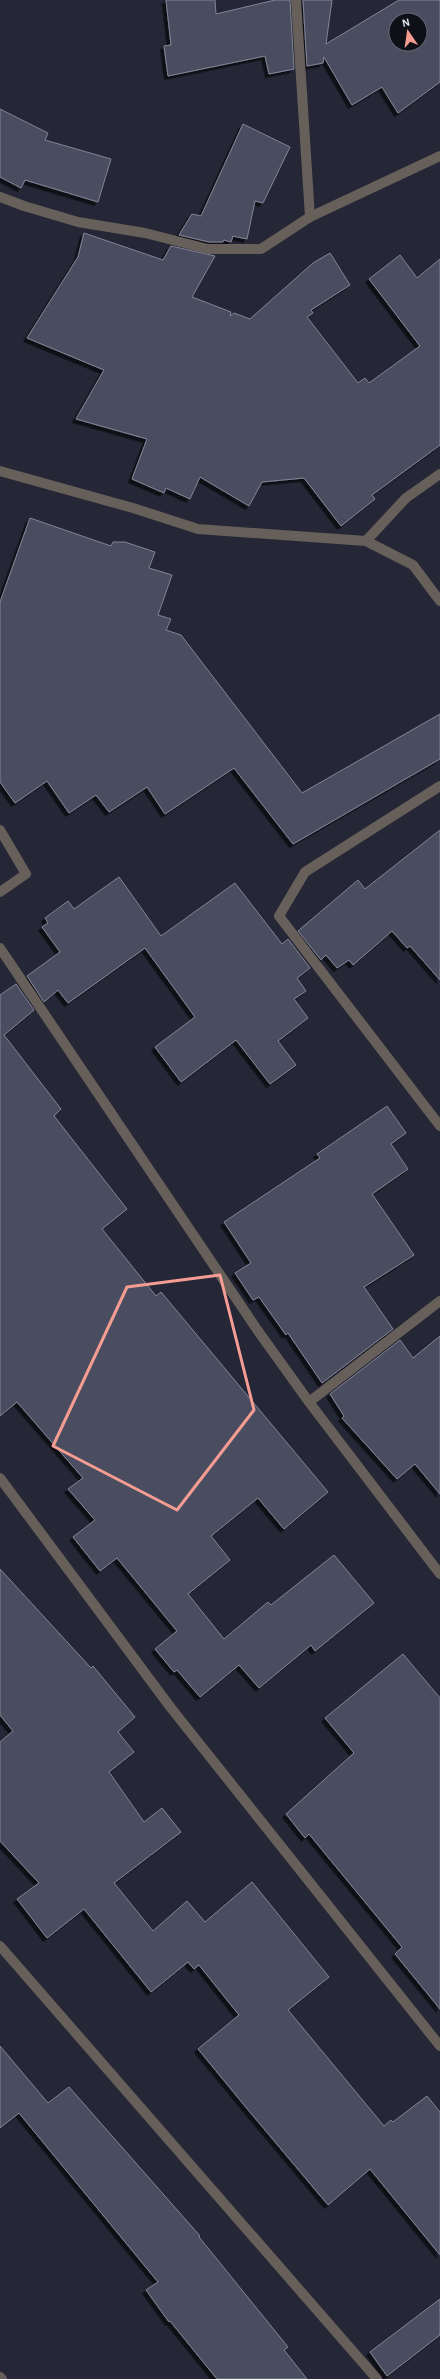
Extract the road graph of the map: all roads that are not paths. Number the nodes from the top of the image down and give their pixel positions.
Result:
1 (296, 0) edge
2 (440, 156) edge
3 (0, 197) edge
4 (310, 217) junction
5 (0, 471) edge
6 (440, 474) edge
7 (366, 541) junction
8 (440, 600) edge
9 (440, 786) edge
10 (0, 830) edge
11 (0, 892) edge
12 (0, 948) edge
13 (440, 1126) edge
14 (440, 1301) edge
15 (309, 1402) junction
16 (0, 1478) edge
17 (440, 1574) edge
18 (0, 1946) edge
19 (440, 2046) edge
20 (376, 2379) edge

1 - 4 street
2 - 4 street
3 - 4 street
5 - 7 street
6 - 7 street
7 - 8 street
9 - 13 street
10 - 11 street
12 - 15 street
14 - 15 street
15 - 17 street
16 - 19 street
18 - 20 street

